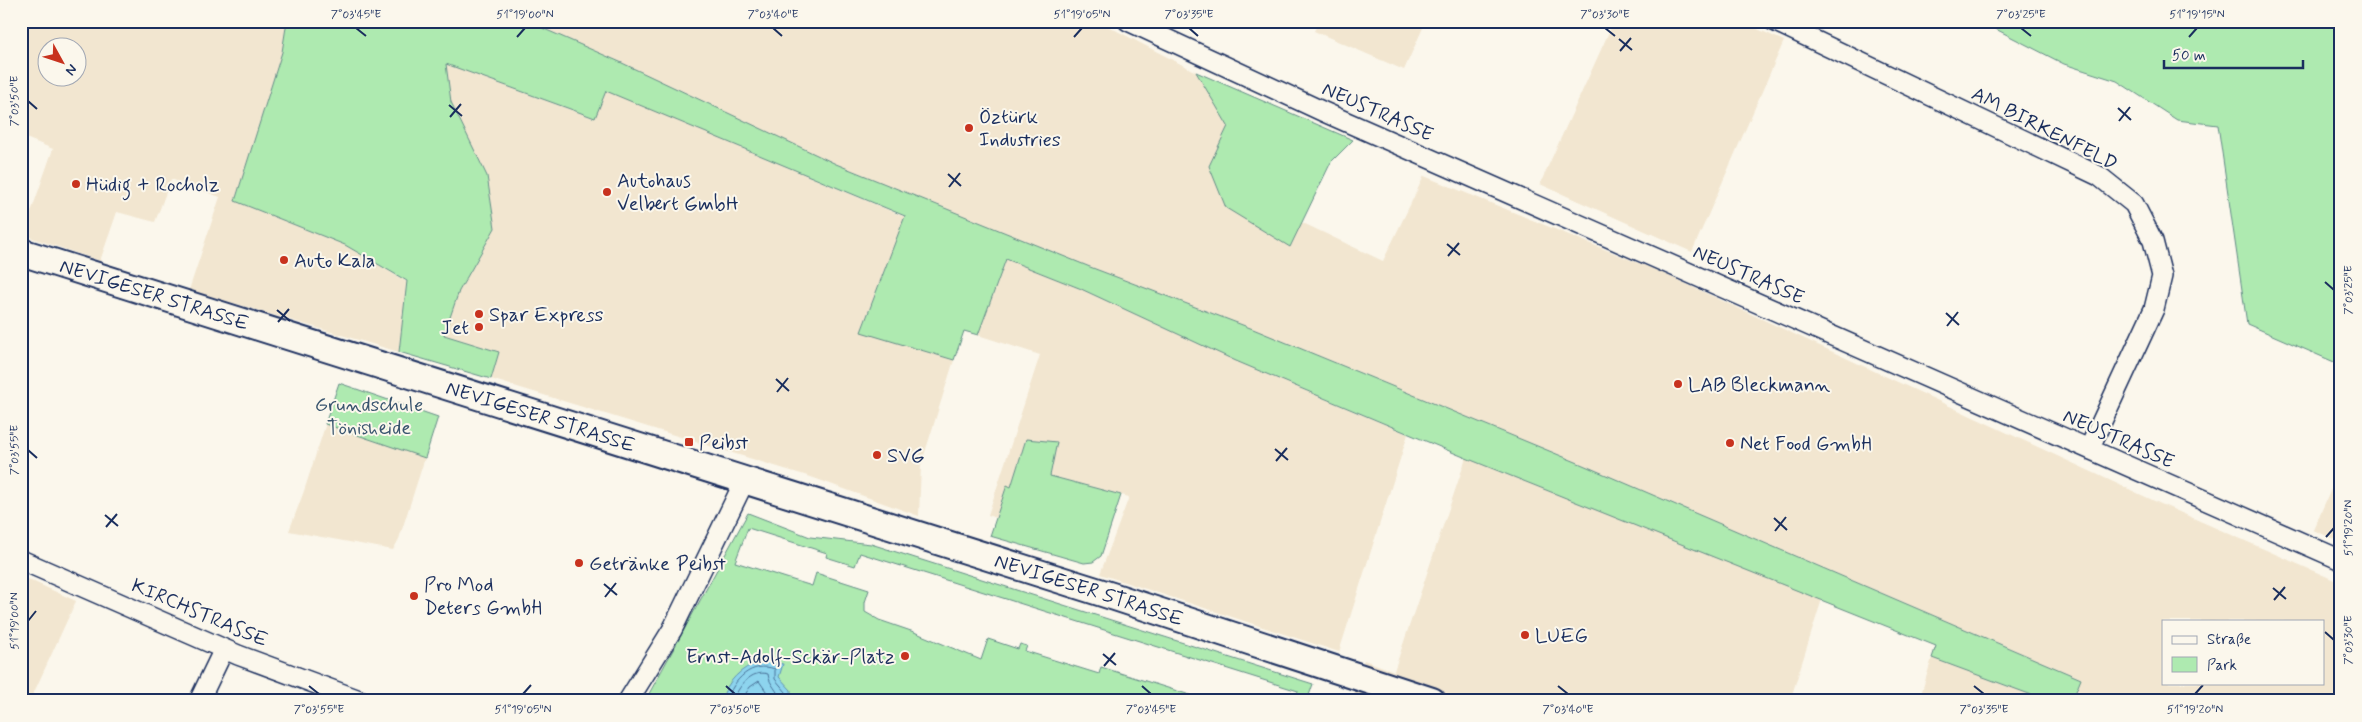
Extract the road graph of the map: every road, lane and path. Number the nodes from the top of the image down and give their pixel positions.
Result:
1 (1774, 21) edge
2 (1137, 23) edge
3 (21, 252) edge
4 (2089, 449) junction
5 (744, 482) junction
6 (21, 560) edge
7 (2341, 560) edge
8 (224, 649) junction
9 (199, 701) edge
10 (362, 701) edge
11 (628, 701) edge
12 (1432, 701) edge

1 - 4 street, AM BIRKENFELD
2 - 4 street, NEUSTRASSE
3 - 5 main road, NEVIGESER STRASSE
4 - 7 street, NEUSTRASSE
5 - 11 street
5 - 12 main road, NEVIGESER STRASSE
6 - 8 street, KIRCHSTRASSE
8 - 9 street
8 - 10 street, KIRCHSTRASSE

